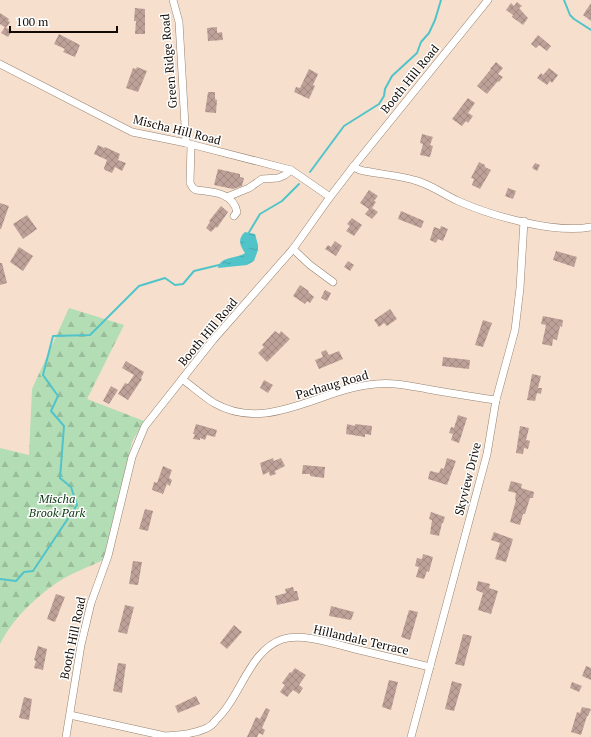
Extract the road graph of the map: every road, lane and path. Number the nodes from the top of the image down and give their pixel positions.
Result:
1 (173, 0) edge
2 (488, 0) edge
3 (0, 64) edge
4 (189, 144) junction
5 (353, 167) junction
6 (291, 170) junction
7 (227, 197) junction
8 (330, 197) junction
9 (234, 216) dead end
10 (524, 221) junction
11 (591, 227) edge
12 (293, 249) junction
13 (333, 282) dead end
14 (182, 379) junction
15 (496, 400) junction
16 (430, 667) junction
17 (70, 715) junction
18 (165, 736) edge
19 (66, 737) edge
20 (411, 737) edge

1 - 4 street, Green Ridge Road
2 - 5 street, Booth Hill Road
3 - 4 street, Mischa Hill Road
4 - 6 street, Mischa Hill Road
4 - 7 street, Green Ridge Road
5 - 8 street, Booth Hill Road
5 - 10 street
6 - 7 street
6 - 8 street, Mischa Hill Road
7 - 9 street
8 - 12 street, Booth Hill Road
10 - 11 street
10 - 15 street, Skyview Drive
12 - 13 street
12 - 14 street, Booth Hill Road
14 - 15 street, Pachaug Road
14 - 17 street, Booth Hill Road
15 - 16 street, Skyview Drive
16 - 18 street, Hillandale Terrace
16 - 20 street, Skyview Drive
17 - 18 street, Hillandale Terrace
17 - 19 street, Booth Hill Road

